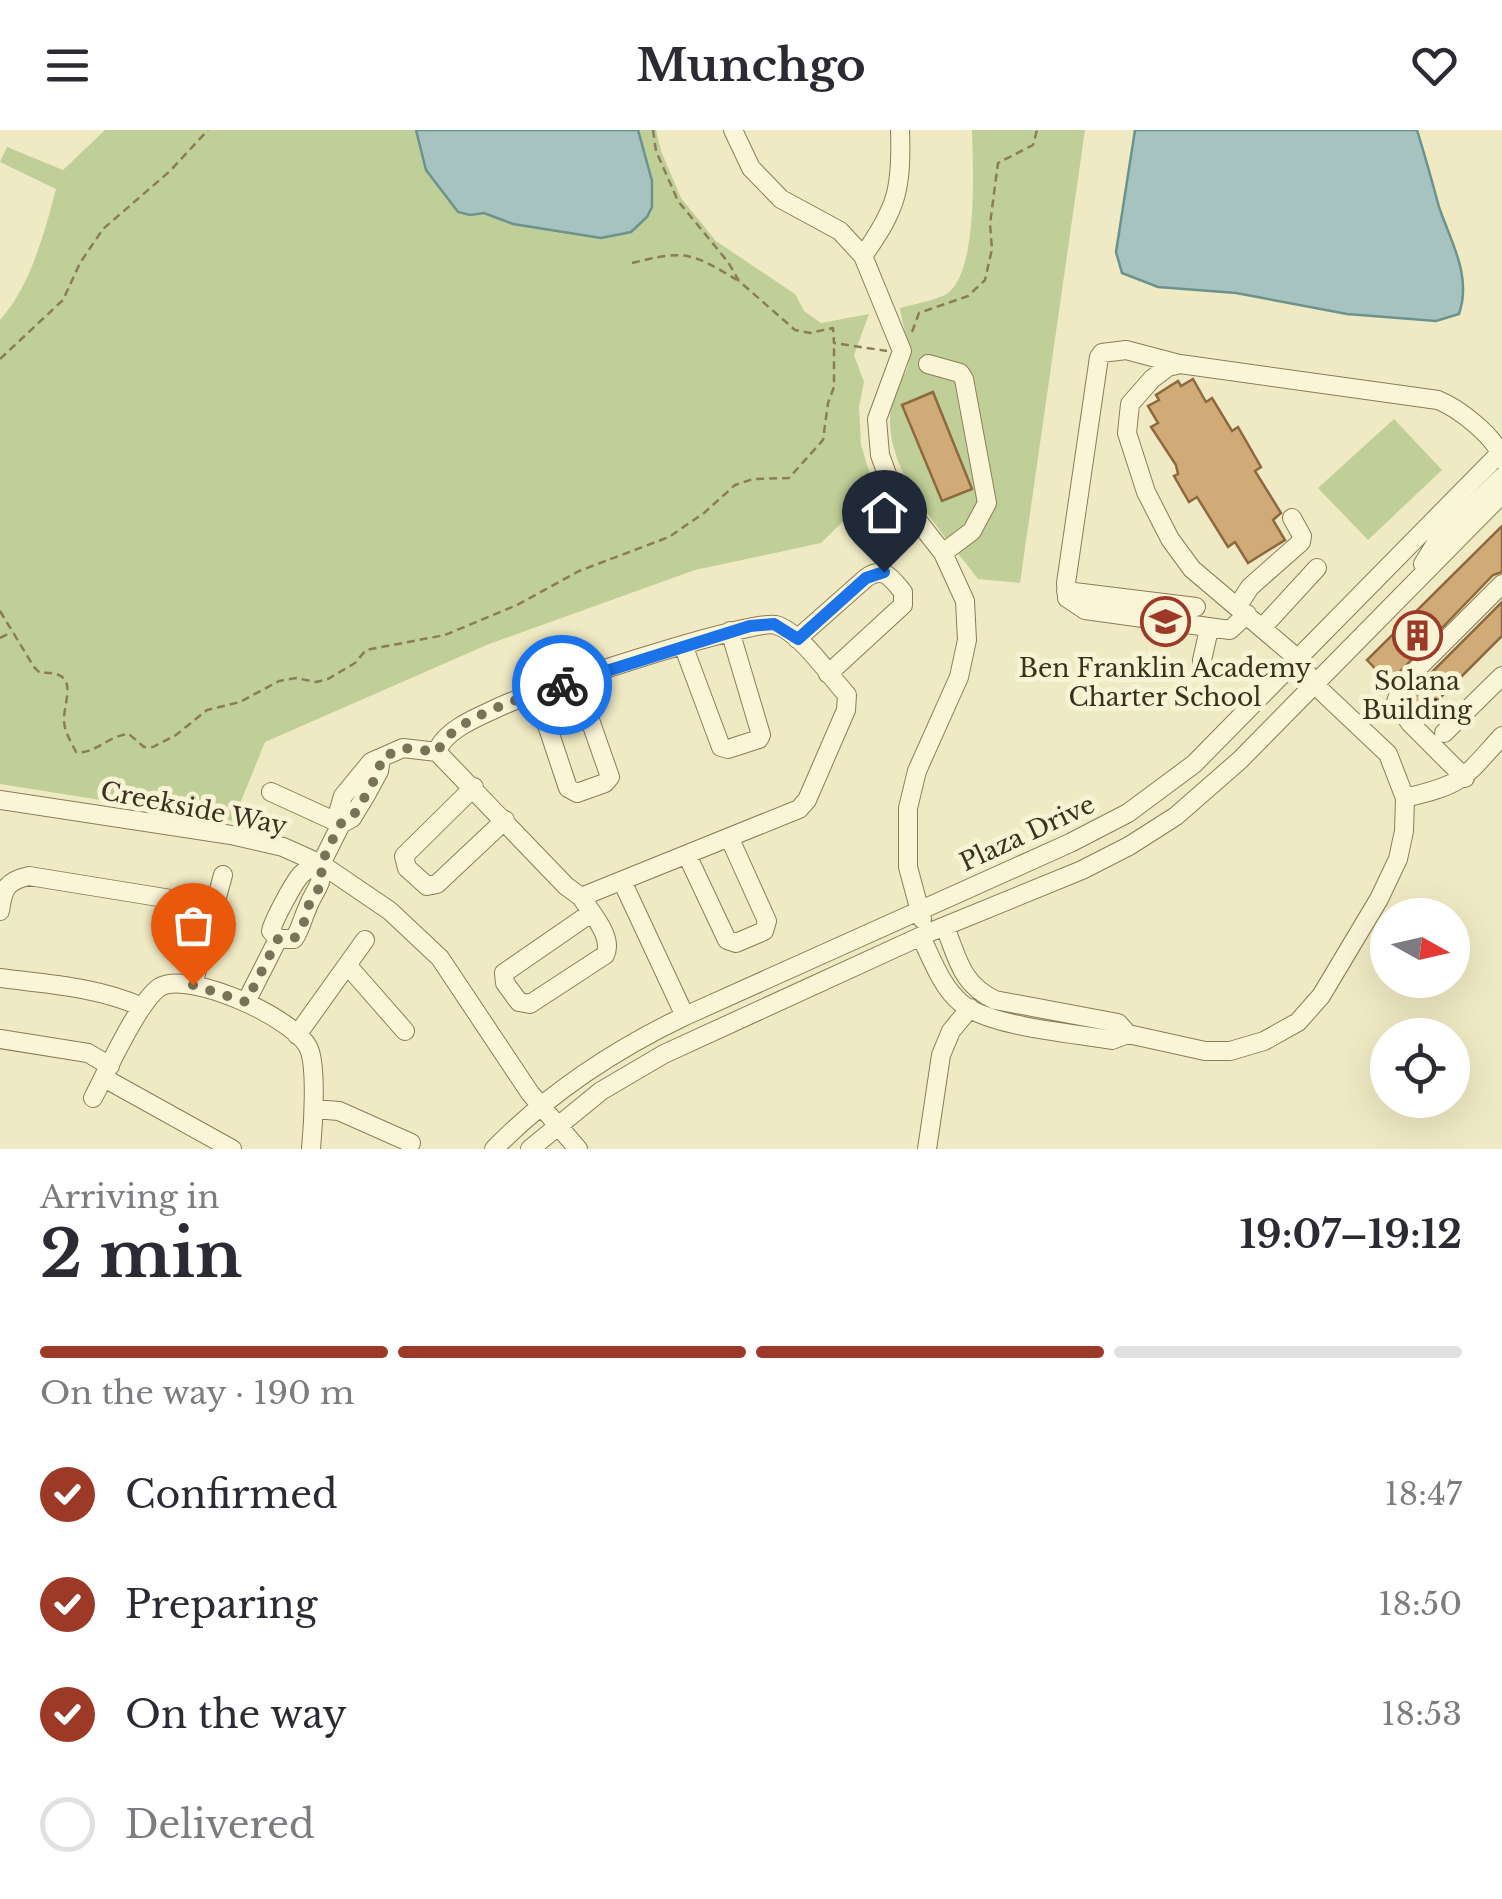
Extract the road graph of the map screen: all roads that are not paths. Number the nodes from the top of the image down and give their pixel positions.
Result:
1 (733, 130) edge
2 (900, 130) edge
3 (863, 256) junction
4 (928, 364) dead end
5 (1180, 364) junction
6 (1502, 454) edge
7 (1502, 478) edge
8 (1502, 494) edge
9 (1292, 518) dead end
10 (943, 553) junction
11 (1317, 568) dead end
12 (1502, 584) edge
13 (1408, 590) junction
14 (1066, 591) junction
15 (1196, 607) dead end
16 (1239, 608) junction
17 (1262, 628) junction
18 (1208, 629) junction
19 (730, 631) junction
20 (798, 639) junction
21 (683, 645) junction
22 (1297, 658) junction
23 (1202, 660) dead end
24 (828, 674) junction
25 (576, 680) junction
26 (1314, 684) junction
27 (1498, 689) edge
28 (532, 695) junction
29 (1444, 733) dead end
30 (1502, 736) edge
31 (438, 752) junction
32 (1464, 778) junction
33 (474, 787) junction
34 (270, 792) dead end
35 (1405, 798) junction
36 (0, 800) edge
37 (504, 820) junction
38 (340, 824) junction
39 (730, 839) junction
40 (688, 856) junction
41 (321, 864) junction
42 (224, 875) dead end
43 (622, 881) junction
44 (586, 905) junction
45 (214, 906) junction
46 (918, 910) junction
47 (0, 911) edge
48 (931, 932) junction
49 (365, 940) dead end
50 (348, 966) junction
51 (0, 978) edge
52 (193, 985) junction
53 (246, 1002) junction
54 (142, 1007) junction
55 (970, 1008) junction
56 (685, 1016) junction
57 (405, 1031) dead end
58 (1128, 1034) junction
59 (297, 1035) junction
60 (0, 1039) edge
61 (107, 1072) junction
62 (93, 1098) dead end
63 (540, 1106) junction
64 (314, 1110) junction
65 (556, 1126) junction
66 (411, 1143) dead end
67 (232, 1149) edge
68 (311, 1149) edge
69 (494, 1149) edge
70 (530, 1149) edge
71 (578, 1149) edge
72 (927, 1149) edge

1 - 3 street
2 - 3 street
3 - 10 street
4 - 10 street
5 - 6 street
5 - 14 street
5 - 16 street
6 - 22 street, Plaza Drive
7 - 13 street
8 - 13 street, Plaza Drive
9 - 16 street
10 - 46 street
11 - 17 street
12 - 32 street
13 - 26 street, Plaza Drive
14 - 15 street
14 - 18 street
16 - 17 street
16 - 18 street
17 - 22 street
18 - 23 street
19 - 20 street
19 - 21 street
19 - 21 street
20 - 24 street
20 - 24 street
21 - 25 street
22 - 26 street
22 - 46 street, Plaza Drive
24 - 39 street
25 - 28 street
25 - 28 street
26 - 35 street
26 - 48 street, Plaza Drive
27 - 29 street
28 - 31 street
30 - 32 street
31 - 33 street
31 - 38 street
32 - 35 street
33 - 37 street
33 - 37 street
34 - 38 street
35 - 58 street
36 - 41 street, Creekside Way
37 - 44 street
38 - 41 street
39 - 40 street
39 - 40 street
40 - 43 street
41 - 53 street
41 - 63 street, Creekside Way
42 - 45 street
43 - 44 street
43 - 56 street
44 - 44 street
45 - 47 street
45 - 52 street
46 - 48 street
46 - 56 street, Plaza Drive
48 - 55 street
48 - 58 street
48 - 65 street, Plaza Drive
49 - 50 street
50 - 57 street
50 - 59 street
51 - 54 street
52 - 53 street
52 - 54 street
53 - 59 street
54 - 61 street
55 - 58 street
55 - 72 street
56 - 63 street, Plaza Drive
59 - 64 street
60 - 61 street
61 - 62 street
61 - 67 street
63 - 65 street, Creekside Way
63 - 69 street, Plaza Drive
64 - 66 street
64 - 68 street
65 - 70 street, Plaza Drive
65 - 71 street, Creekside Way

